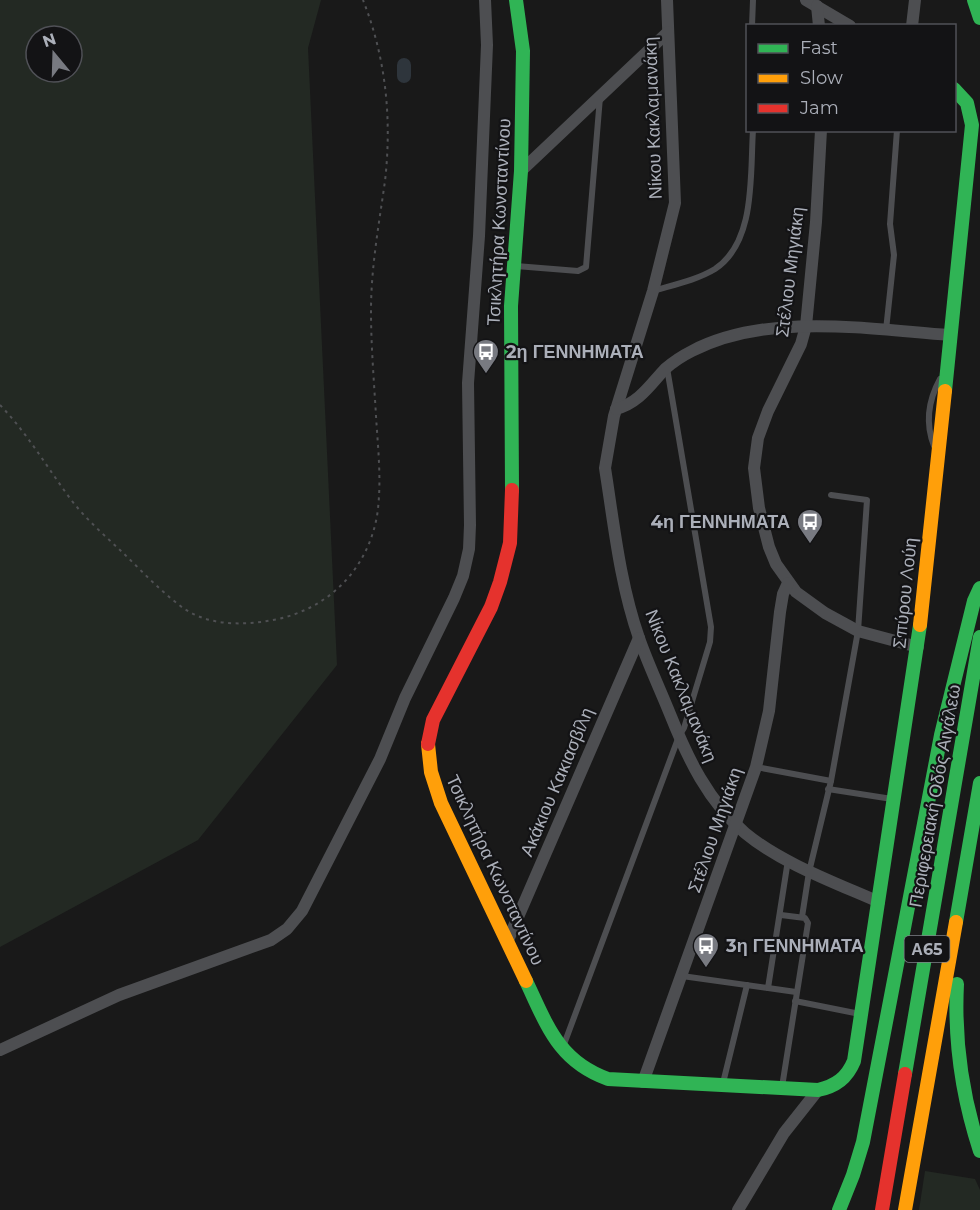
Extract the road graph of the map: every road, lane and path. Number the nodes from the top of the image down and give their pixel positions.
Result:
1 (363, 0) edge
2 (485, 0) edge
3 (516, 0) edge
4 (667, 0) edge
5 (753, 0) edge
6 (915, 0) edge
7 (974, 0) edge
8 (812, 3) edge
9 (980, 18) edge
10 (752, 24) edge
11 (818, 24) edge
12 (847, 24) edge
13 (912, 24) edge
14 (668, 32) junction
15 (959, 93) edge
16 (600, 97) junction
17 (753, 132) edge
18 (821, 132) edge
19 (897, 132) edge
20 (521, 171) junction
21 (514, 266) junction
22 (653, 291) junction
23 (806, 326) junction
24 (886, 330) junction
25 (949, 335) junction
26 (667, 368) junction
27 (0, 405) edge
28 (616, 409) junction
29 (831, 495) dead end
30 (788, 583) junction
31 (980, 588) edge
32 (858, 631) junction
33 (980, 636) edge
34 (639, 638) junction
35 (918, 647) junction
36 (679, 736) junction
37 (756, 767) junction
38 (831, 781) junction
39 (980, 783) edge
40 (828, 789) junction
41 (895, 800) junction
42 (736, 825) junction
43 (788, 859) junction
44 (965, 860) junction
45 (809, 872) junction
46 (879, 902) junction
47 (781, 915) junction
48 (802, 917) junction
49 (508, 940) junction
50 (682, 976) junction
51 (747, 985) junction
52 (768, 988) junction
53 (796, 992) junction
54 (795, 1001) junction
55 (861, 1014) junction
56 (0, 1050) edge
57 (562, 1050) junction
58 (643, 1082) junction
59 (722, 1086) junction
60 (835, 1086) joint
61 (781, 1089) junction
62 (818, 1090) junction
63 (980, 1151) edge
64 (738, 1210) edge
65 (839, 1210) edge
66 (882, 1210) edge
67 (905, 1210) edge

1 - 27 path
2 - 56 street
3 - 20 main road, Τσικλητήρα Κωνσταντίνου
4 - 14 street, Νίκου Κακλαμανάκη
5 - 10 lane
6 - 13 street
7 - 9 main road
8 - 11 street
8 - 12 street
14 - 16 street
14 - 22 street, Νίκου Κακλαμανάκη
15 - 25 main road, Σπύρου Λούη
16 - 20 street
16 - 21 lane
17 - 22 lane
18 - 23 street, Στέλιου Μηγιάκη
19 - 24 lane
20 - 21 main road, Τσικλητήρα Κωνσταντίνου
21 - 49 main road, Τσικλητήρα Κωνσταντίνου
22 - 28 street, Νίκου Κακλαμανάκη
23 - 24 street
23 - 26 street
23 - 30 street, Στέλιου Μηγιάκη
24 - 25 street
25 - 35 main road, Σπύρου Λούη
26 - 28 street
26 - 36 lane
28 - 34 street, Νίκου Κακλαμανάκη
29 - 32 lane
30 - 32 street, Στέλιου Μηγιάκη
30 - 37 street, Στέλιου Μηγιάκη
31 - 65 main road
32 - 35 street, Στέλιου Μηγιάκη
32 - 38 lane
33 - 66 main road, Περιφερειακή Οδός Αιγάλεω / Α65
34 - 36 street, Νίκου Κακλαμανάκη
34 - 49 street, Ακάκιου Κακιασβίλη
35 - 41 main road, Σπύρου Λούη
36 - 42 street, Νίκου Κακλαμανάκη
36 - 57 lane
37 - 38 lane
37 - 42 street, Στέλιου Μηγιάκη
38 - 40 lane
39 - 44 main road, Α65
40 - 41 lane
40 - 45 lane
41 - 46 main road, Σπύρου Λούη
42 - 43 street, Νίκου Κακλαμανάκη
42 - 50 street, Στέλιου Μηγιάκη
43 - 45 street, Νίκου Κακλαμανάκη
43 - 47 lane
44 - 63 main road
44 - 67 main road, Α65
45 - 46 street, Νίκου Κακλαμανάκη
45 - 48 lane
46 - 55 main road, Σπύρου Λούη
47 - 48 lane
47 - 52 lane
48 - 53 lane
49 - 57 main road, Τσικλητήρα Κωνσταντίνου
50 - 51 lane
50 - 58 street, Στέλιου Μηγιάκη
51 - 52 lane
51 - 59 lane
52 - 53 lane
53 - 54 lane
54 - 55 lane
54 - 61 lane
55 - 60 main road, Σπύρου Λούη
57 - 58 main road, Τσικλητήρα Κωνσταντίνου
58 - 59 main road, Τσικλητήρα Κωνσταντίνου
59 - 61 main road, Τσικλητήρα Κωνσταντίνου
60 - 62 main road, Τσικλητήρα Κωνσταντίνου
61 - 62 main road, Τσικλητήρα Κωνσταντίνου
62 - 64 street

